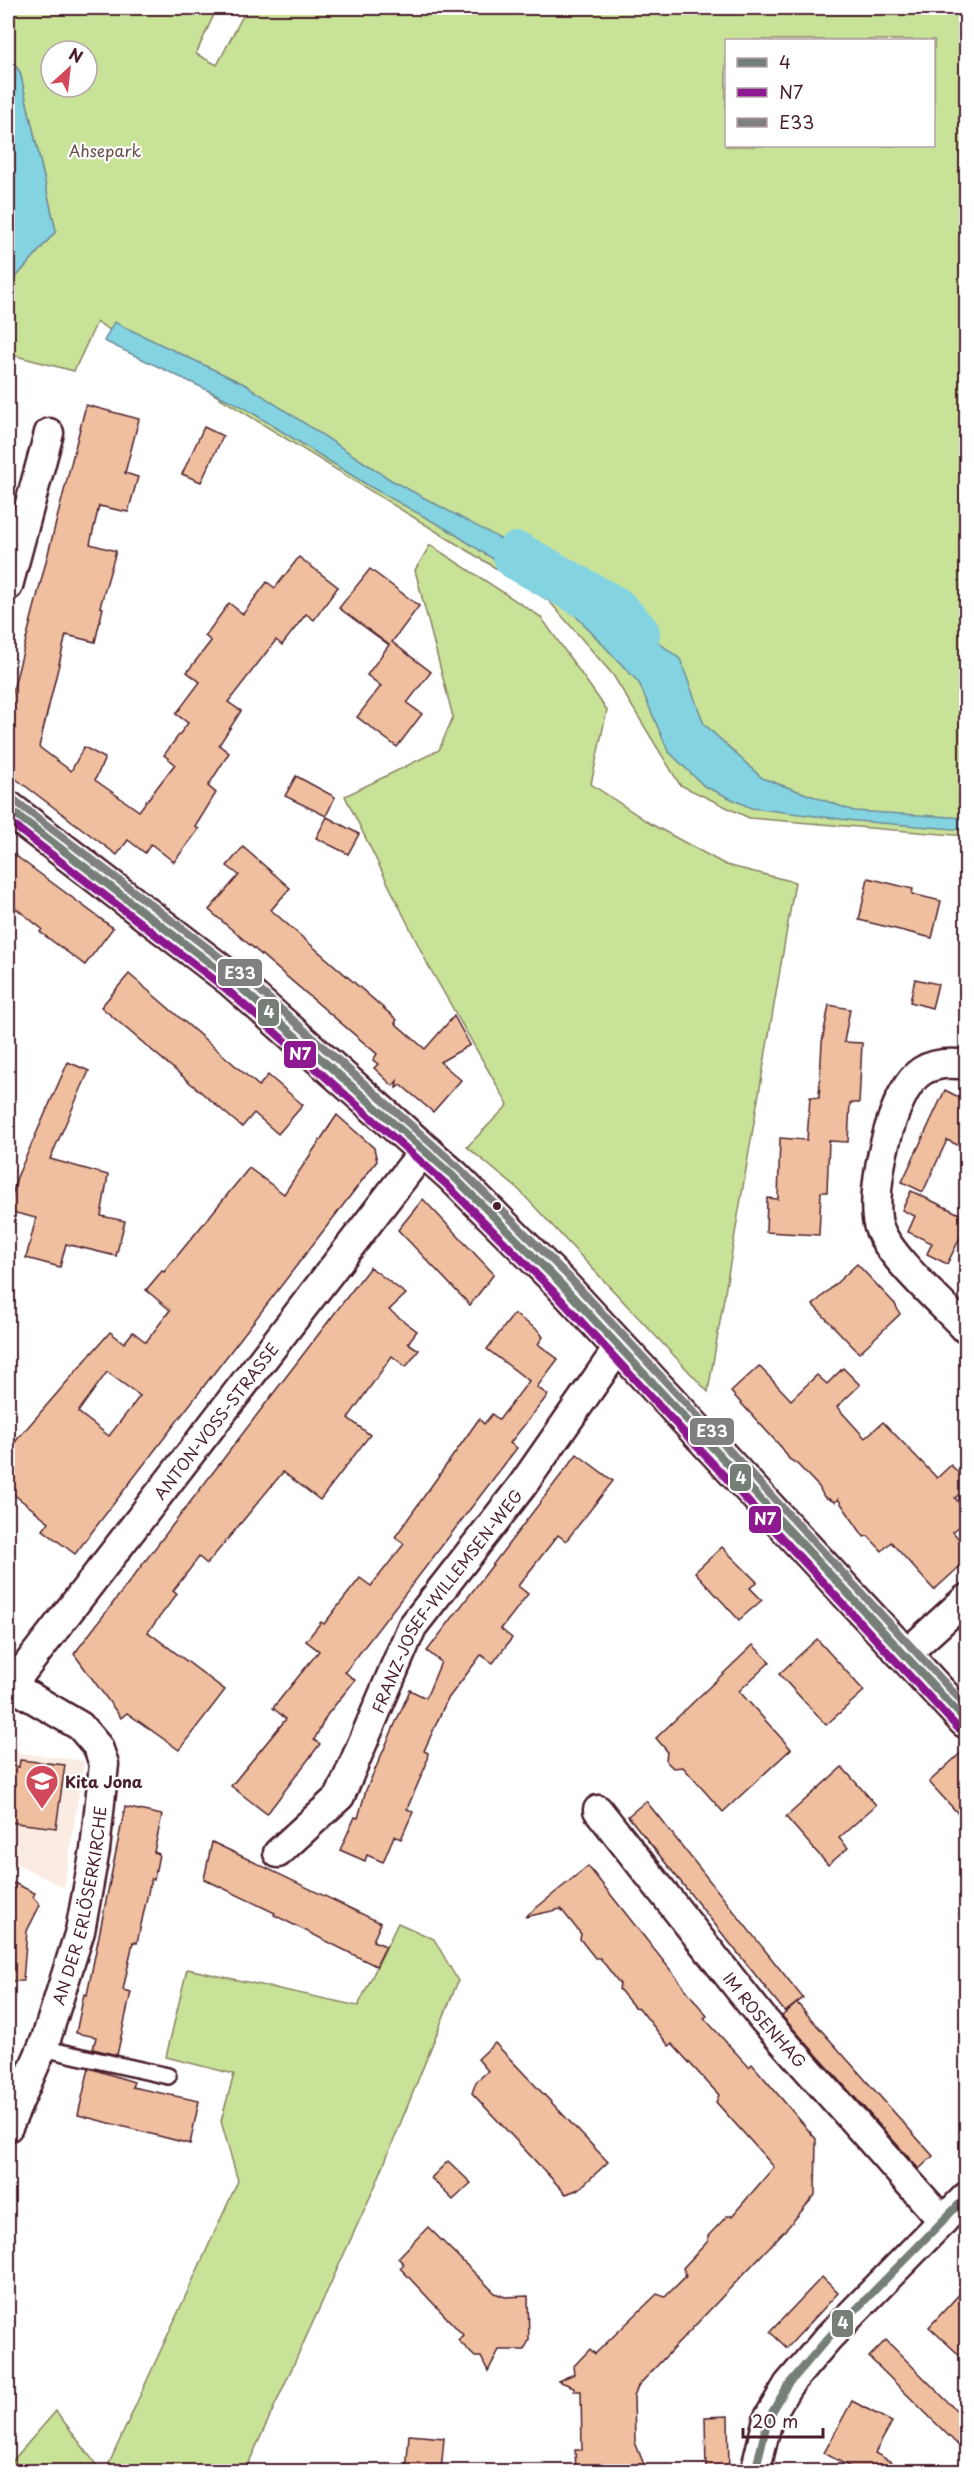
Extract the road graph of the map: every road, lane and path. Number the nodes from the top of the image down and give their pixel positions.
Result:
1 (49, 433) dead end
2 (8, 586) edge
3 (8, 808) edge
4 (966, 1065) edge
5 (425, 1149) junction
6 (966, 1329) edge
7 (620, 1347) junction
8 (966, 1599) edge
9 (905, 1655) junction
10 (10, 1688) edge
11 (966, 1721) edge
12 (598, 1810) dead end
13 (278, 1853) dead end
14 (42, 2048) junction
15 (168, 2076) dead end
16 (8, 2127) edge
17 (966, 2197) edge
18 (943, 2220) junction
19 (755, 2472) edge

1 - 2 street
3 - 5 street
4 - 6 street
5 - 7 street
5 - 10 street, ANTON-VOSS-STRASSE
7 - 9 street
7 - 13 street, FRANZ-JOSEF-WILLEMSEN-WEG
8 - 9 street
9 - 11 street
10 - 14 street, AN DER ERLÖSERKIRCHE
12 - 18 street, IM ROSENHAG
14 - 15 lane
14 - 16 street, AN DER ERLÖSERKIRCHE
17 - 18 street
18 - 19 street

